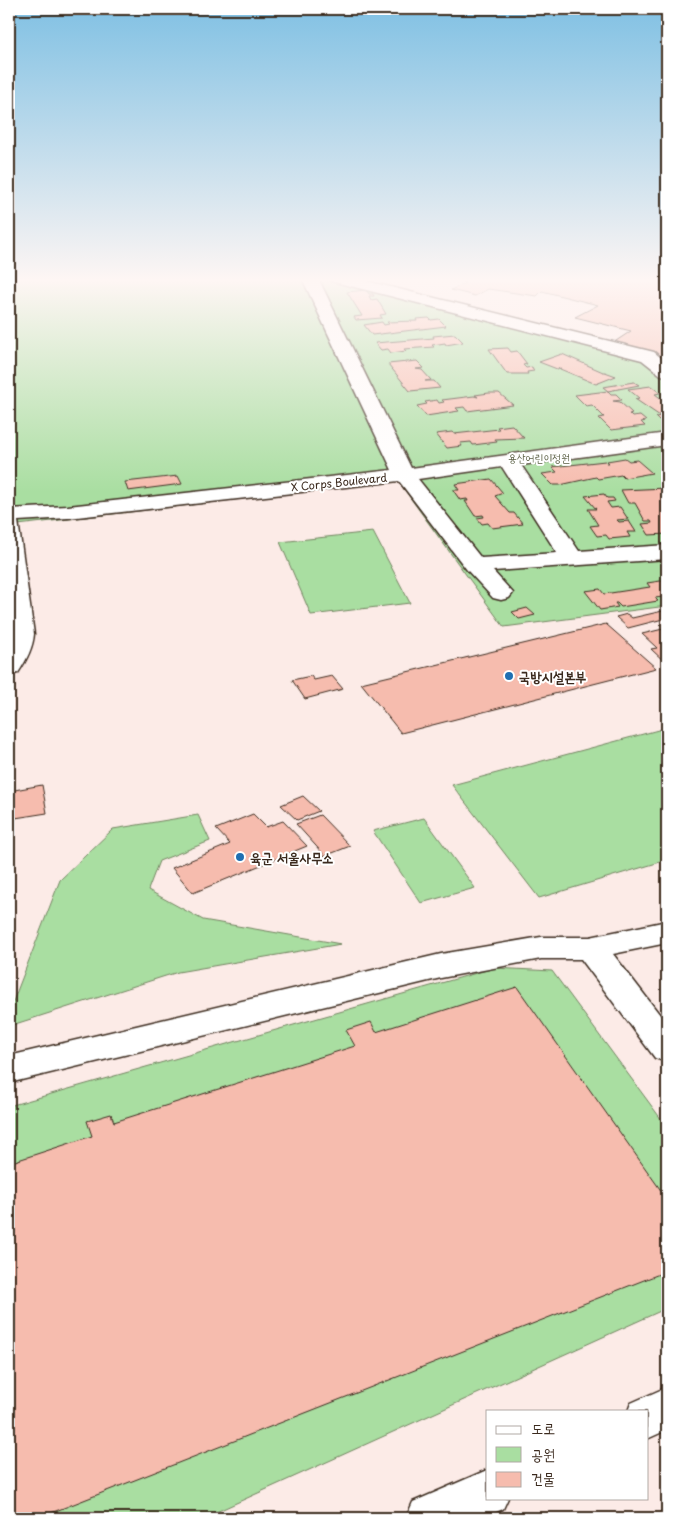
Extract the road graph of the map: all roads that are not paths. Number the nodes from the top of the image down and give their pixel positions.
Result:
1 (344, 349) edge
2 (621, 349) edge
3 (667, 371) edge
4 (667, 439) edge
5 (509, 462) junction
6 (404, 474) junction
7 (9, 515) edge
8 (9, 523) edge
9 (667, 552) edge
10 (572, 558) junction
11 (475, 565) junction
12 (501, 593) dead end
13 (9, 668) edge
14 (667, 932) edge
15 (590, 948) junction
16 (667, 1049) edge
17 (9, 1070) edge
18 (667, 1408) edge
19 (648, 1418) edge
20 (486, 1494) edge
21 (429, 1518) edge

1 - 6 lane
2 - 3 lane
4 - 5 lane, X Corps Boulevard
5 - 6 lane, X Corps Boulevard
5 - 10 lane
6 - 7 lane, X Corps Boulevard
6 - 11 lane
8 - 13 lane
9 - 10 lane
10 - 11 lane
11 - 12 lane
14 - 15 lane
15 - 16 lane
15 - 17 lane
18 - 19 lane
20 - 21 lane

